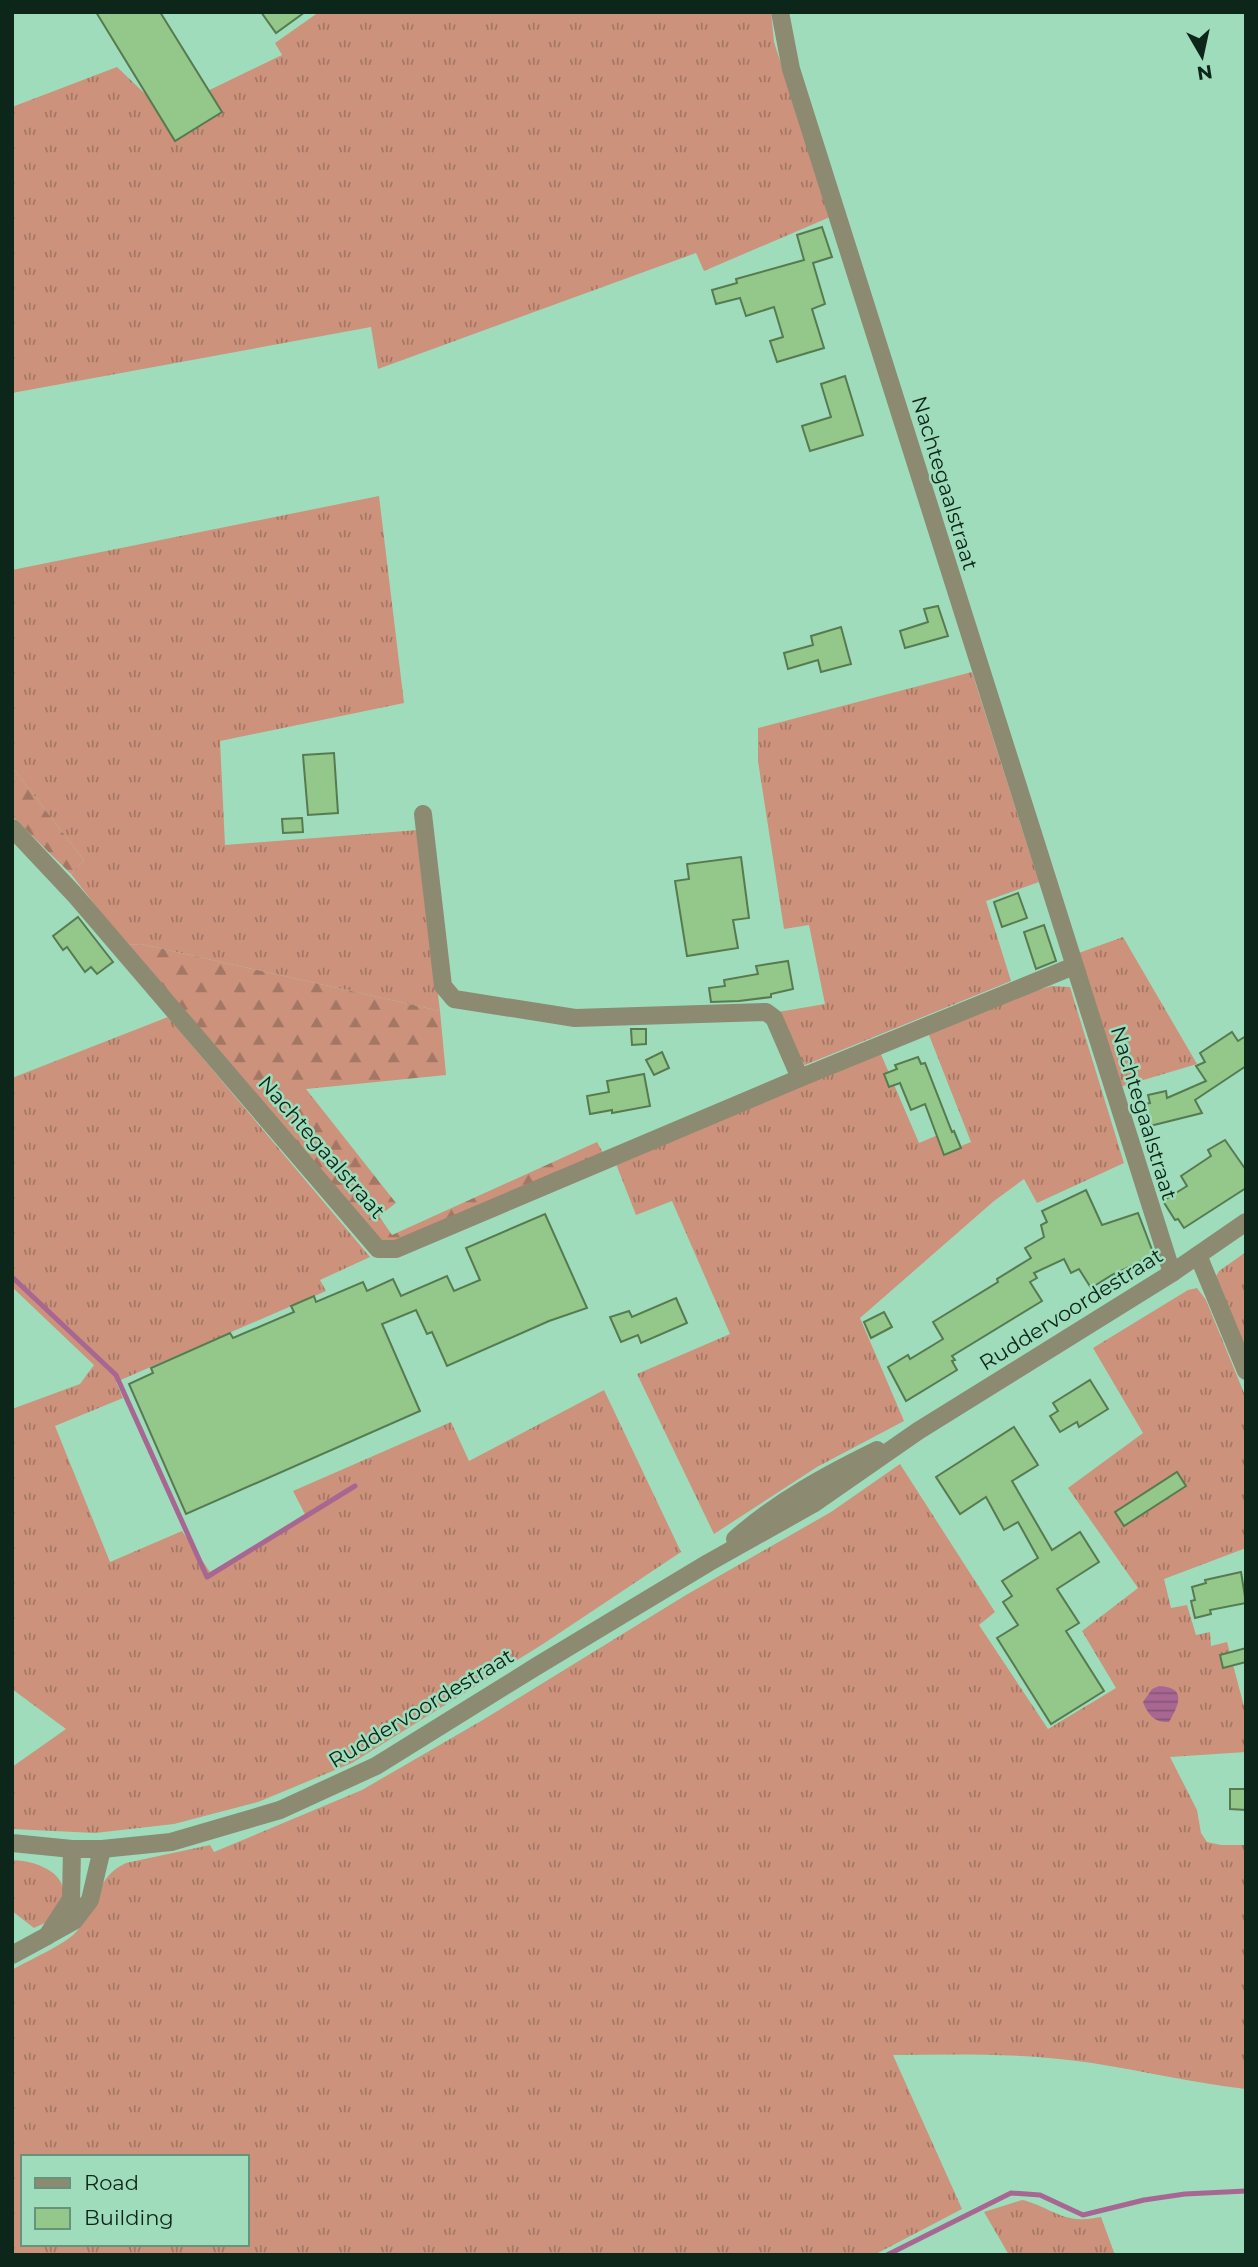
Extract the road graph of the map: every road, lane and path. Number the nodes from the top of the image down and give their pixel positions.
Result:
1 (780, 12) edge
2 (423, 814) dead end
3 (12, 828) edge
4 (1074, 966) junction
5 (800, 1078) junction
6 (1246, 1222) edge
7 (1198, 1255) junction
8 (1172, 1273) junction
9 (1246, 1371) edge
10 (12, 1843) edge
11 (72, 1849) junction
12 (102, 1849) junction
13 (47, 1936) junction
14 (12, 1955) edge

1 - 4 street, Nachtegaalstraat
2 - 5 street
3 - 5 street, Nachtegaalstraat
4 - 5 street, Nachtegaalstraat
4 - 8 street, Nachtegaalstraat
6 - 7 street, Ruddervoordestraat
7 - 8 street, Ruddervoordestraat
7 - 9 street
8 - 12 street, Ruddervoordestraat
10 - 11 street, Ruddervoordestraat
11 - 12 street, Ruddervoordestraat
11 - 13 street
12 - 13 street
13 - 14 street

